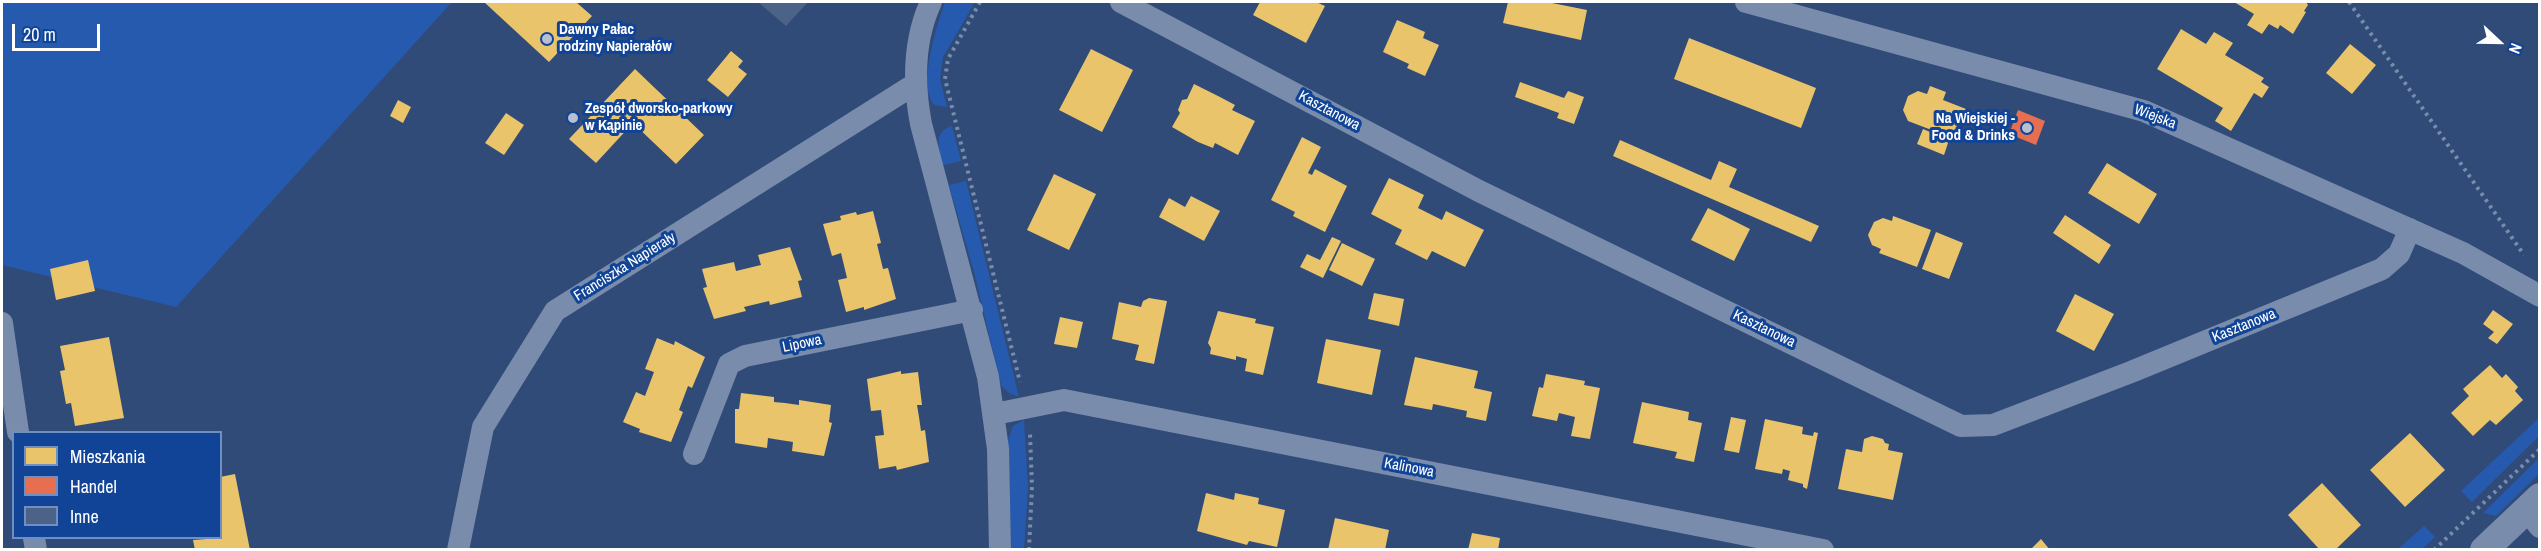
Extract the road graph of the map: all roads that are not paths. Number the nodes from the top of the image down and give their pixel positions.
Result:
1 (931, 2) edge
2 (1121, 2) edge
3 (1746, 2) edge
4 (915, 84) junction
5 (2410, 229) junction
6 (2540, 296) edge
7 (972, 310) junction
8 (2, 323) edge
9 (995, 414) junction
10 (18, 431) edge
11 (694, 454) dead end
12 (2535, 511) edge
13 (459, 549) edge
14 (1000, 549) edge
15 (1822, 549) edge
16 (2484, 549) edge

1 - 4 street
2 - 5 street, Kasztanowa
3 - 5 street, Wiejska
4 - 7 street
4 - 13 street, Franciszka Napierały
5 - 6 street, Wiejska
7 - 9 street
7 - 11 street, Lipowa
8 - 10 street
9 - 14 street
9 - 15 street, Kalinowa
12 - 16 street

